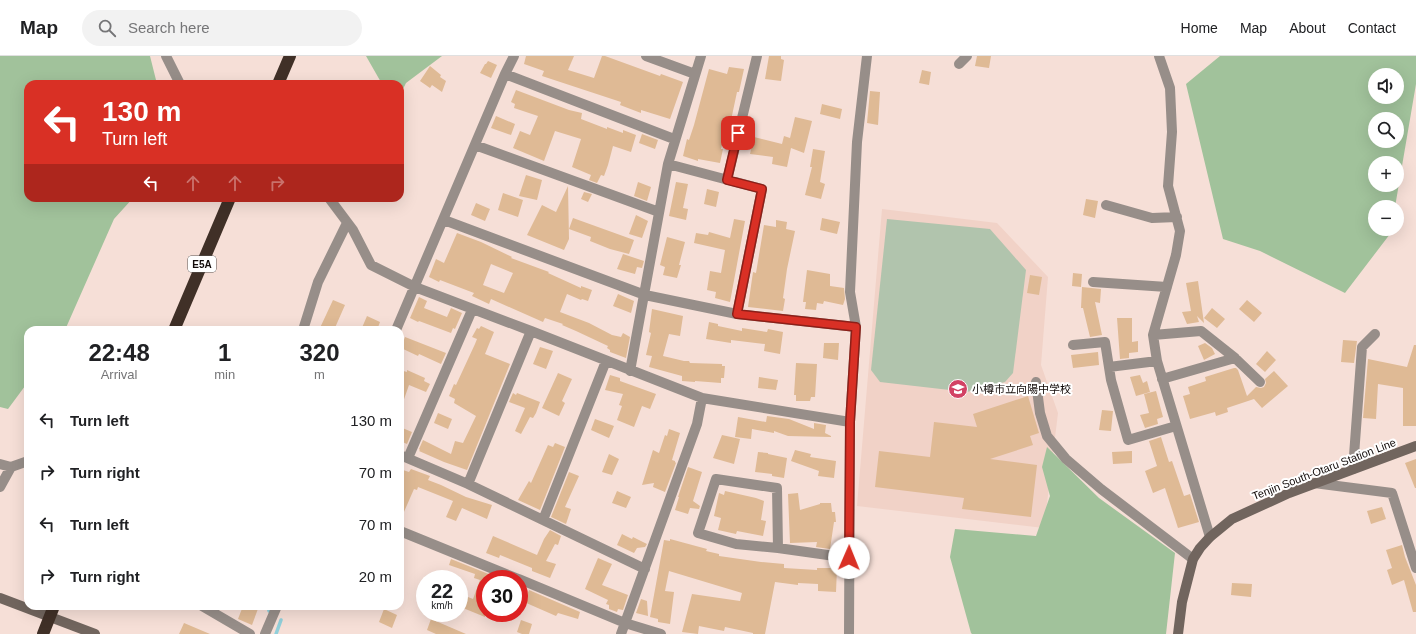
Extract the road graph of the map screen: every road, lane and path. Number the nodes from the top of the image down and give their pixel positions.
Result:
1 (166, 56) edge
2 (281, 56) edge
3 (290, 56) edge
4 (514, 56) edge
5 (646, 56) edge
6 (701, 56) edge
7 (757, 56) edge
8 (867, 56) edge
9 (967, 56) edge
10 (1159, 56) edge
11 (959, 64) dead end
12 (505, 74) junction
13 (695, 74) junction
14 (178, 80) edge
15 (271, 80) edge
16 (280, 80) edge
17 (674, 139) junction
18 (475, 145) junction
19 (668, 164) junction
20 (727, 180) junction
21 (220, 202) edge
22 (228, 202) edge
23 (332, 202) edge
24 (1106, 205) dead end
25 (659, 212) junction
26 (1177, 217) junction
27 (444, 220) junction
28 (347, 223) junction
29 (1093, 282) dead end
30 (1167, 287) junction
31 (415, 288) junction
32 (645, 295) junction
33 (472, 310) junction
34 (737, 314) junction
35 (168, 326) edge
36 (176, 326) edge
37 (304, 326) edge
38 (398, 326) edge
39 (856, 327) junction
40 (531, 331) junction
41 (1375, 334) dead end
42 (1153, 335) junction
43 (1073, 345) dead end
44 (1235, 358) junction
45 (606, 361) junction
46 (1157, 361) junction
47 (1109, 367) junction
48 (630, 371) junction
49 (1162, 378) junction
50 (1036, 382) dead end
51 (1260, 382) dead end
52 (702, 398) junction
53 (850, 422) junction
54 (1176, 426) junction
55 (1416, 446) edge
56 (404, 457) edge
57 (24, 462) edge
58 (0, 464) edge
59 (11, 467) junction
60 (1353, 469) junction
61 (468, 484) junction
62 (1314, 484) junction
63 (0, 487) edge
64 (543, 520) junction
65 (404, 533) edge
66 (1210, 537) junction
67 (778, 548) junction
68 (849, 558) junction
69 (1193, 559) junction
70 (1416, 568) edge
71 (645, 569) junction
72 (497, 570) edge
73 (528, 583) edge
74 (0, 598) edge
75 (24, 607) edge
76 (32, 610) edge
77 (52, 610) edge
78 (60, 610) edge
79 (209, 610) edge
80 (275, 610) edge
81 (625, 623) junction
82 (43, 634) edge
83 (51, 634) edge
84 (95, 634) edge
85 (250, 634) edge
86 (265, 634) edge
87 (622, 634) edge
88 (661, 634) edge
89 (848, 634) edge
90 (1178, 634) edge

1 - 14 street
2 - 15 highway
3 - 16 highway
4 - 12 street
5 - 13 street
6 - 13 street
7 - 20 street
8 - 39 street
9 - 11 street
10 - 26 street
12 - 17 street
12 - 18 street
13 - 17 street
17 - 19 street
18 - 25 street
18 - 27 street
19 - 20 street
19 - 25 street
20 - 34 street
21 - 35 highway, E5A
22 - 36 highway, E5A
23 - 28 street
24 - 26 street
25 - 32 street
26 - 30 street
27 - 31 street
27 - 32 street
28 - 31 street
28 - 37 street
29 - 30 street
30 - 42 street
31 - 33 street
31 - 38 street
32 - 34 street
32 - 48 street
33 - 40 street
33 - 56 street
34 - 39 street
39 - 53 street
40 - 45 street
40 - 61 street
41 - 60 street
42 - 44 street
42 - 46 street
43 - 47 street
44 - 49 street
44 - 51 street
45 - 48 street
45 - 64 street
46 - 47 street
46 - 49 street
47 - 54 street
48 - 52 street
49 - 54 street
50 - 69 street
52 - 53 street
52 - 71 street
53 - 68 street
54 - 66 street
55 - 60 main road, Tenjin South-Otaru Station Line
56 - 61 street
57 - 59 street
58 - 59 street
59 - 63 street
60 - 62 main road, Tenjin South-Otaru Station Line
61 - 64 street
62 - 66 main road, Tenjin South-Otaru Station Line
62 - 70 street
64 - 71 street
65 - 72 street
66 - 69 main road, Tenjin South-Otaru Station Line
67 - 67 street
67 - 68 street
68 - 89 street
69 - 90 main road, Tenjin South-Otaru Station Line
71 - 81 street
73 - 81 street
74 - 75 main road
76 - 84 main road
77 - 82 highway
78 - 83 highway
79 - 85 street
80 - 86 street
81 - 87 street
81 - 88 street

